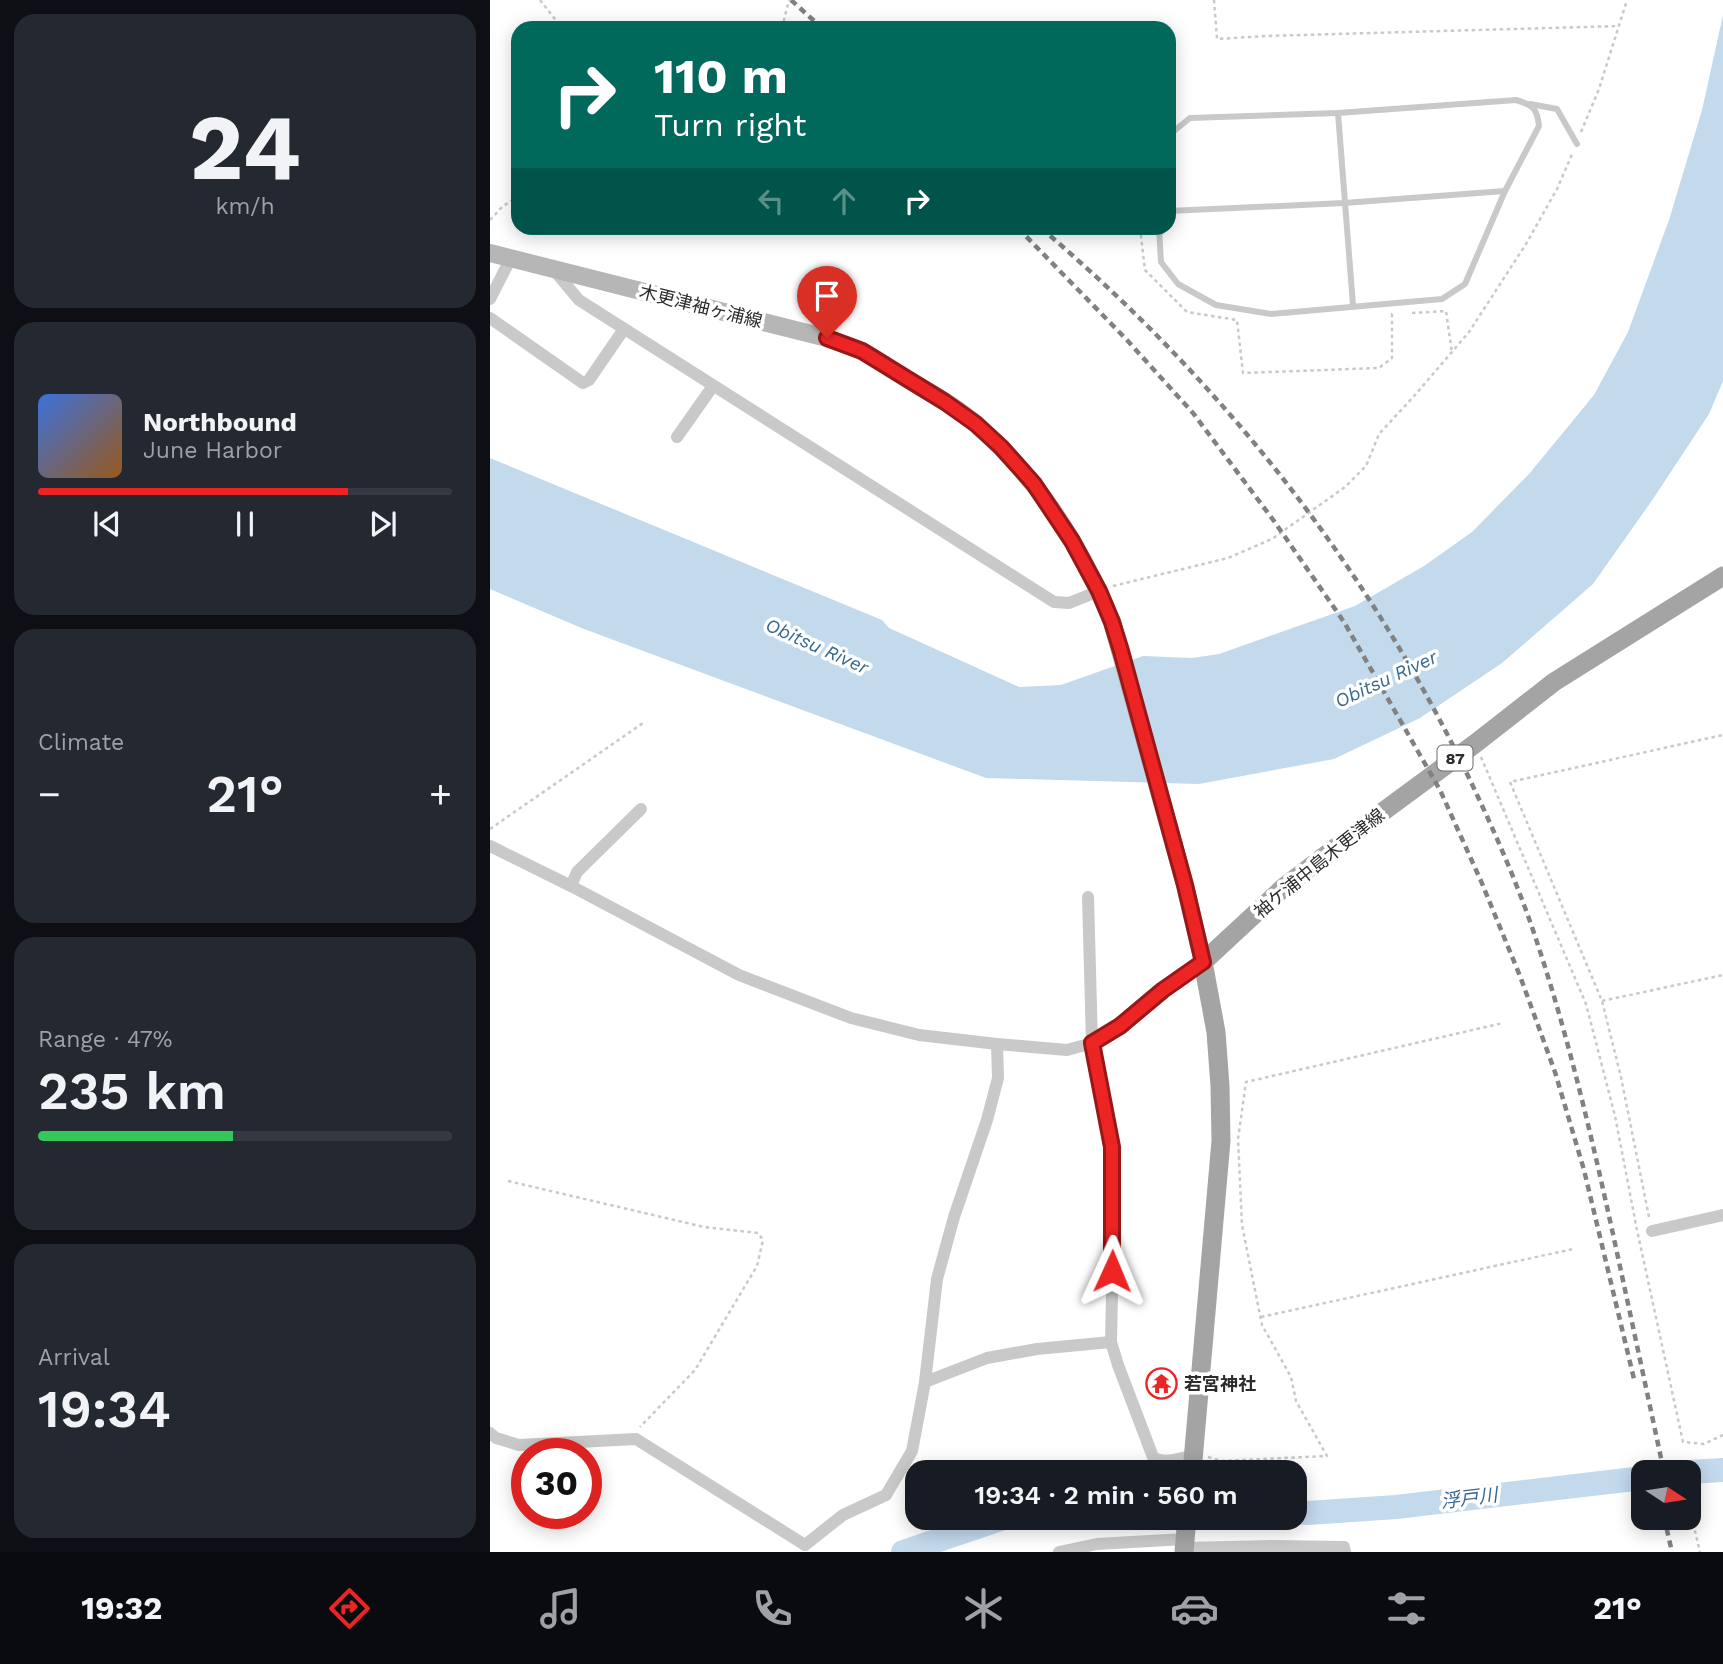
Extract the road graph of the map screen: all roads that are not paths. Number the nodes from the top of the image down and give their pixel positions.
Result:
1 (1530, 104) junction
2 (1338, 113) junction
3 (1176, 129) edge
4 (1577, 144) road end
5 (1505, 191) junction
6 (1344, 203) junction
7 (1176, 211) edge
8 (1159, 235) edge
9 (490, 253) edge
10 (511, 258) junction
11 (552, 269) junction
12 (490, 299) edge
13 (1353, 306) junction
14 (490, 318) edge
15 (624, 329) junction
16 (713, 386) junction
17 (677, 437) dead end
18 (1723, 576) edge
19 (1099, 591) junction
20 (641, 809) dead end
21 (490, 846) edge
22 (571, 886) junction
23 (1088, 897) dead end
24 (1203, 962) junction
25 (1092, 1043) junction
26 (997, 1044) junction
27 (1723, 1215) edge
28 (1652, 1231) road end
29 (1111, 1342) junction
30 (925, 1382) junction
31 (490, 1433) edge
32 (1155, 1460) edge
33 (1193, 1460) edge
34 (1185, 1537) edge
35 (805, 1549) edge
36 (1059, 1552) edge
37 (1345, 1552) edge

1 - 2 lane
1 - 4 lane
1 - 5 lane
2 - 3 lane
2 - 6 lane
5 - 6 lane
5 - 13 lane
6 - 7 lane
6 - 13 lane
8 - 13 lane
9 - 10 main road, 木更津袖ヶ浦線
10 - 11 main road, 木更津袖ヶ浦線
10 - 12 street
11 - 15 street
11 - 19 main road, 木更津袖ヶ浦線
14 - 15 street
15 - 16 street
16 - 17 street
16 - 19 street
18 - 24 main road, 袖ケ浦中島木更津線 / 87
19 - 24 main road, 木更津袖ヶ浦線
20 - 22 street
21 - 22 street
22 - 26 street
23 - 25 street
24 - 25 street
24 - 33 main road
25 - 26 street
25 - 29 street
26 - 30 street
27 - 28 street
29 - 30 street
29 - 32 street
30 - 35 street
31 - 35 street
34 - 36 street
34 - 37 street

